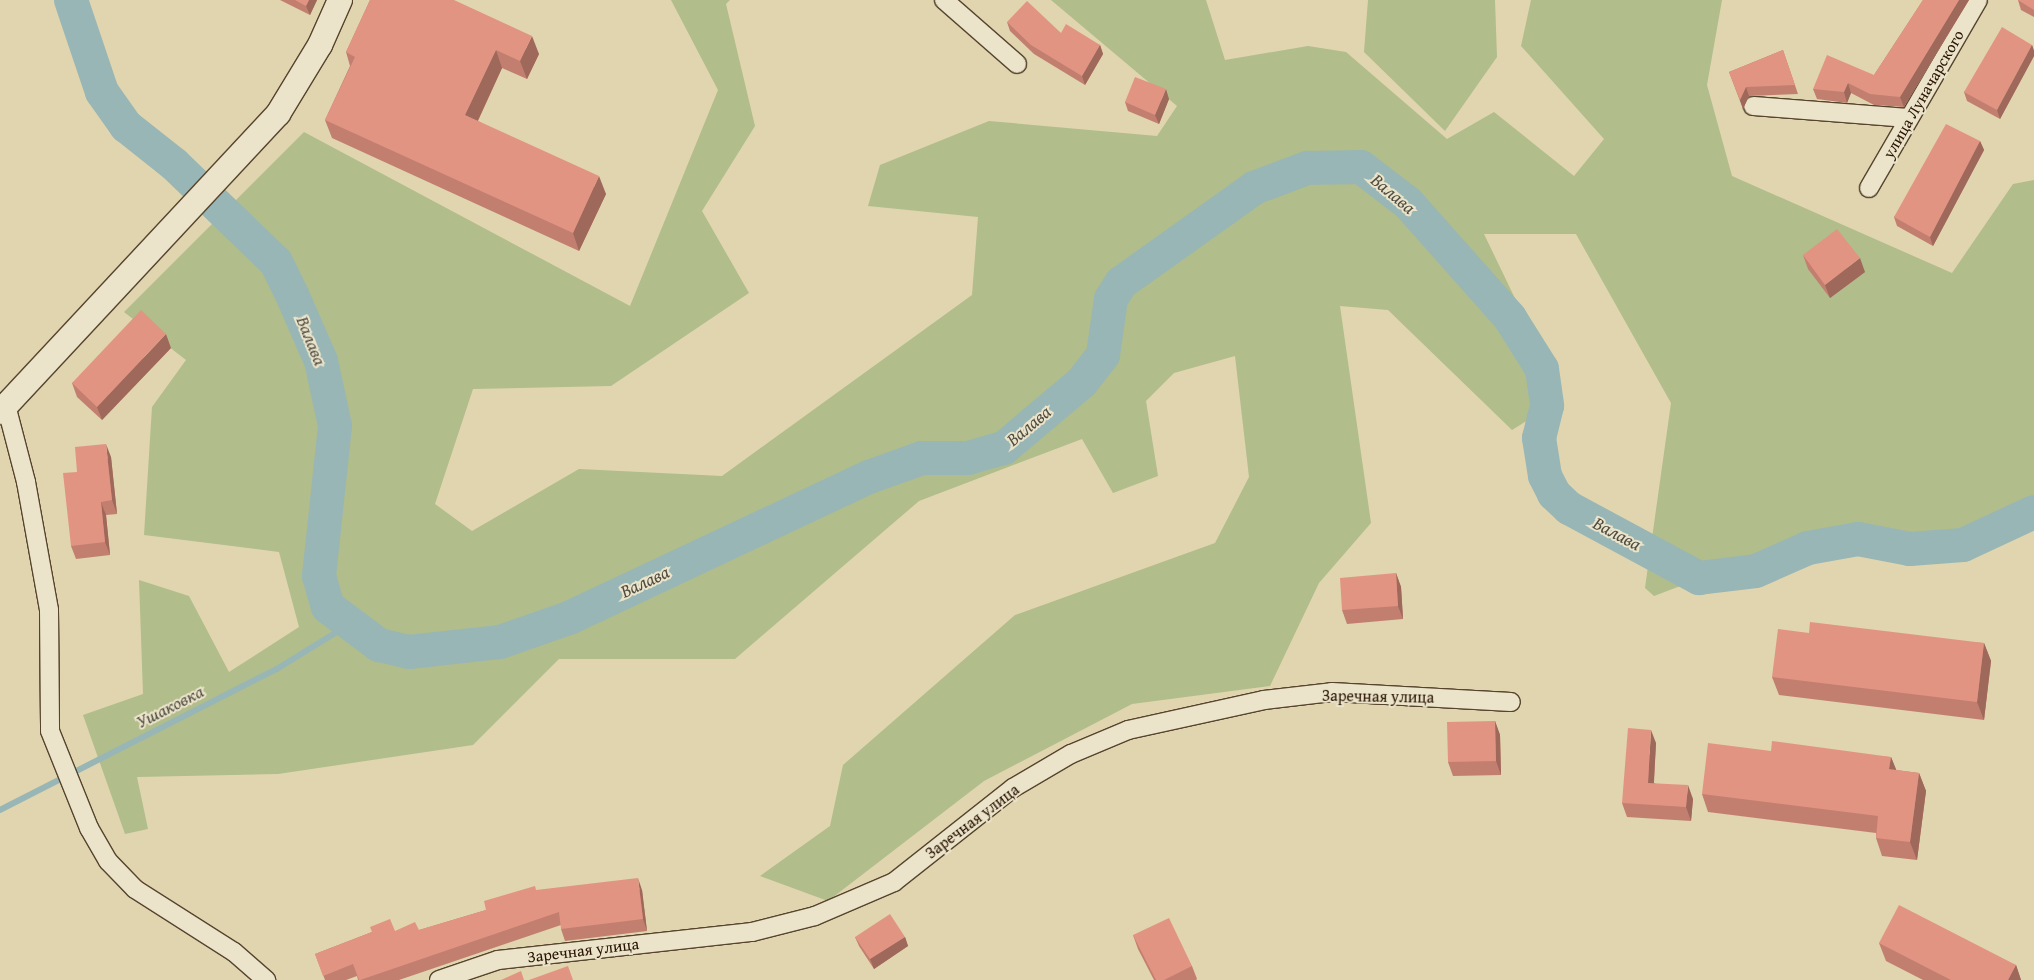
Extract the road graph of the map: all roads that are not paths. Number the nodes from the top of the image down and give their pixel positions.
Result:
1 (340, 0) edge
2 (944, 0) edge
3 (1978, 0) edge
4 (1017, 64) dead end
5 (1753, 106) dead end
6 (1909, 118) junction
7 (1869, 188) dead end
8 (3, 408) edge
9 (1511, 702) dead end
10 (266, 980) edge
11 (438, 980) edge

1 - 8 main road
2 - 4 street
3 - 6 street, улица Луначарского
5 - 6 street
6 - 7 street, улица Луначарского
8 - 10 street
9 - 11 street, Заречная улица

